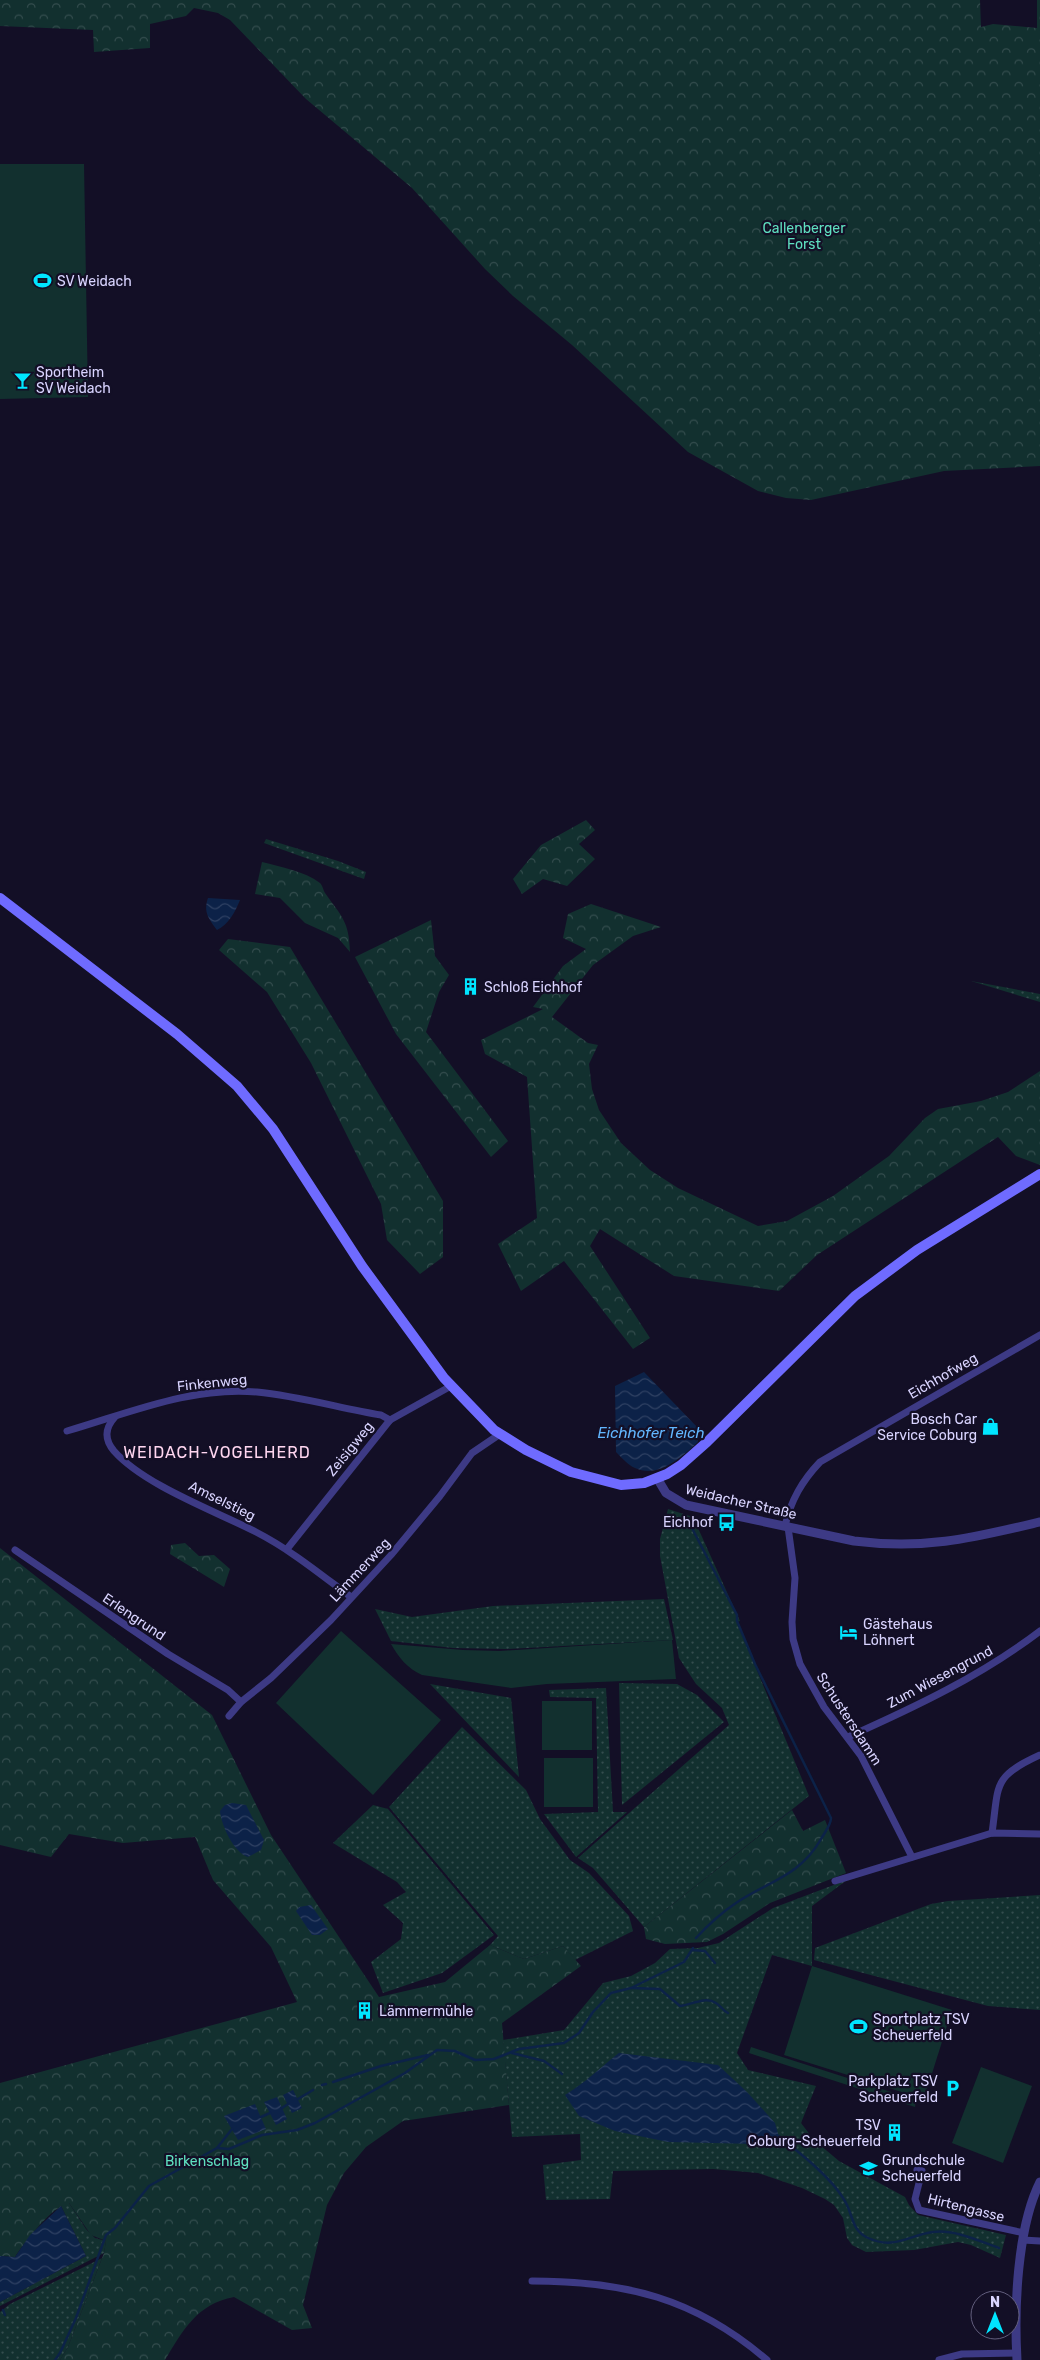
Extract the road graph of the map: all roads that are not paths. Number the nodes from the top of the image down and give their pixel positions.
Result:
1 (0, 898) edge
2 (1040, 1174) edge
3 (1040, 1335) edge
4 (451, 1386) junction
5 (115, 1417) junction
6 (390, 1420) junction
7 (67, 1431) dead end
8 (500, 1434) junction
9 (657, 1478) junction
10 (1040, 1522) edge
11 (787, 1527) junction
12 (286, 1549) junction
13 (14, 1550) dead end
14 (351, 1597) junction
15 (1040, 1631) edge
16 (241, 1702) junction
17 (229, 1716) dead end
18 (848, 1736) junction
19 (1040, 1755) edge
20 (992, 1833) junction
21 (1040, 1834) edge
22 (912, 1857) junction
23 (835, 1881) dead end
24 (917, 2170) dead end
25 (1040, 2182) edge
26 (1023, 2237) junction
27 (1040, 2241) edge
28 (532, 2282) dead end
29 (1017, 2356) edge
30 (767, 2360) edge
31 (939, 2360) edge

1 - 4 main road
2 - 9 main road
3 - 11 street, Eichhofweg
4 - 6 street, Zeisigweg
4 - 8 main road
5 - 6 street, Finkenweg
5 - 7 street, Finkenweg
5 - 12 street, Amselstieg
6 - 12 street, Zeisigweg
8 - 9 main road
8 - 14 street, Lämmerweg
9 - 11 street, Weidacher Straße
10 - 11 street, Weidacher Straße
11 - 18 street, Schustersdamm
12 - 14 street, Amselstieg
13 - 16 street, Erlengrund
14 - 16 street, Lämmerweg
15 - 18 street, Zum Wiesengrund
16 - 17 street, Lämmerweg
18 - 22 street, Schustersdamm
19 - 20 street
20 - 21 street
20 - 22 street
22 - 23 street
24 - 26 street, Hirtengasse
25 - 26 street
26 - 27 street
26 - 29 street
28 - 30 street
29 - 31 street

